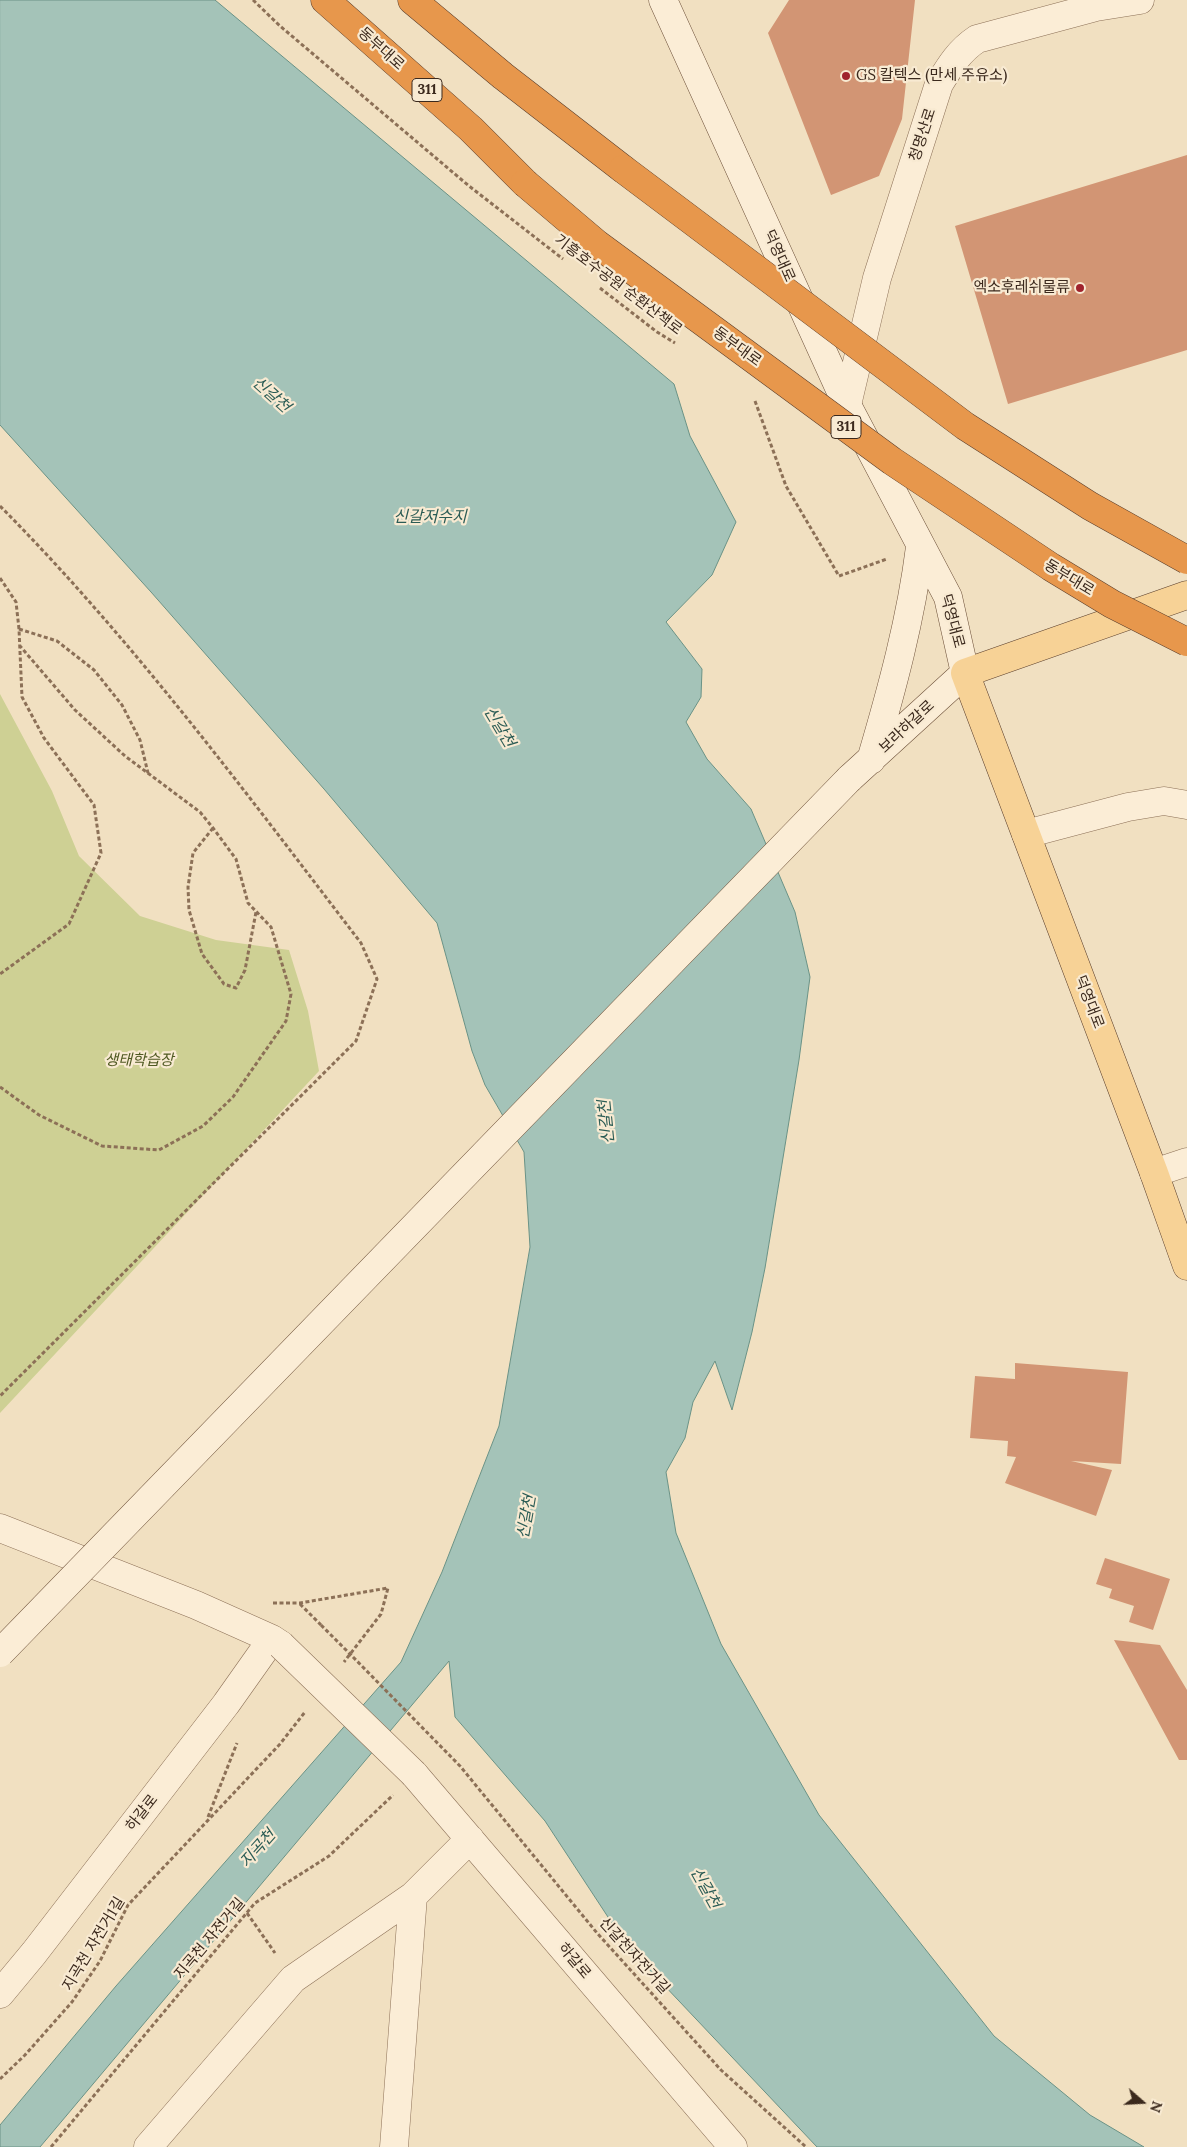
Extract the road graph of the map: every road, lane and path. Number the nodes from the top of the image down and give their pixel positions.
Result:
1 (253, 0) edge
2 (325, 0) edge
3 (412, 0) edge
4 (663, 0) edge
5 (1140, 0) edge
6 (571, 265) dead end
7 (594, 284) dead end
8 (682, 347) dead end
9 (753, 396) dead end
10 (847, 405) junction
11 (0, 506) edge
12 (920, 547) junction
13 (1187, 560) edge
14 (0, 578) edge
15 (1187, 595) edge
16 (19, 629) junction
17 (1187, 642) edge
18 (20, 646) junction
19 (965, 673) junction
20 (871, 760) junction
21 (148, 773) junction
22 (1187, 805) edge
23 (213, 828) junction
24 (1026, 834) junction
25 (256, 912) junction
26 (0, 974) edge
27 (0, 1087) edge
28 (1187, 1162) edge
29 (1154, 1173) junction
30 (1187, 1266) edge
31 (0, 1396) edge
32 (0, 1528) edge
33 (388, 1588) dead end
34 (277, 1642) junction
35 (0, 1653) edge
36 (226, 1704) junction
37 (414, 1774) junction
38 (470, 1839) junction
39 (413, 1896) junction
40 (247, 1913) junction
41 (293, 1979) junction
42 (0, 1994) edge
43 (0, 2079) edge
44 (51, 2147) edge
45 (148, 2147) edge
46 (394, 2147) edge
47 (733, 2147) edge
48 (806, 2147) edge

1 - 6 path, 기흥호수공원 순환산책로
2 - 17 highway, 동부대로 / 311, bridge
3 - 13 highway, bridge
4 - 10 street, 덕영대로
5 - 10 street, 청명산로
7 - 8 path, 기흥호수공원 순환산책로
9 - 12 path
10 - 12 street, 덕영대로
11 - 31 path
12 - 19 street, 덕영대로
12 - 20 street
14 - 16 path
15 - 19 main road
16 - 18 path
16 - 21 path
18 - 21 path
18 - 26 path
19 - 20 street, 보라하갈로
19 - 24 main road, 덕영대로
20 - 35 street, 보라하갈로, bridge
21 - 23 path
22 - 24 street
23 - 25 path
23 - 25 path
24 - 29 main road, 덕영대로
25 - 27 path
28 - 29 street
29 - 30 main road, 덕영대로
32 - 34 street, 하갈로
33 - 48 path, 신갈천자전거길, bridge
34 - 36 street, 하갈로
34 - 37 street, 하갈로, bridge
36 - 42 street, 하갈로
36 - 43 path, 지곡천 자전거1길
37 - 38 street, 하갈로
37 - 40 path, 지곡천 자전거길
38 - 39 street
38 - 47 street, 하갈로
39 - 41 street
39 - 46 street
40 - 41 path
40 - 44 path, 지곡천 자전거길
41 - 45 street

